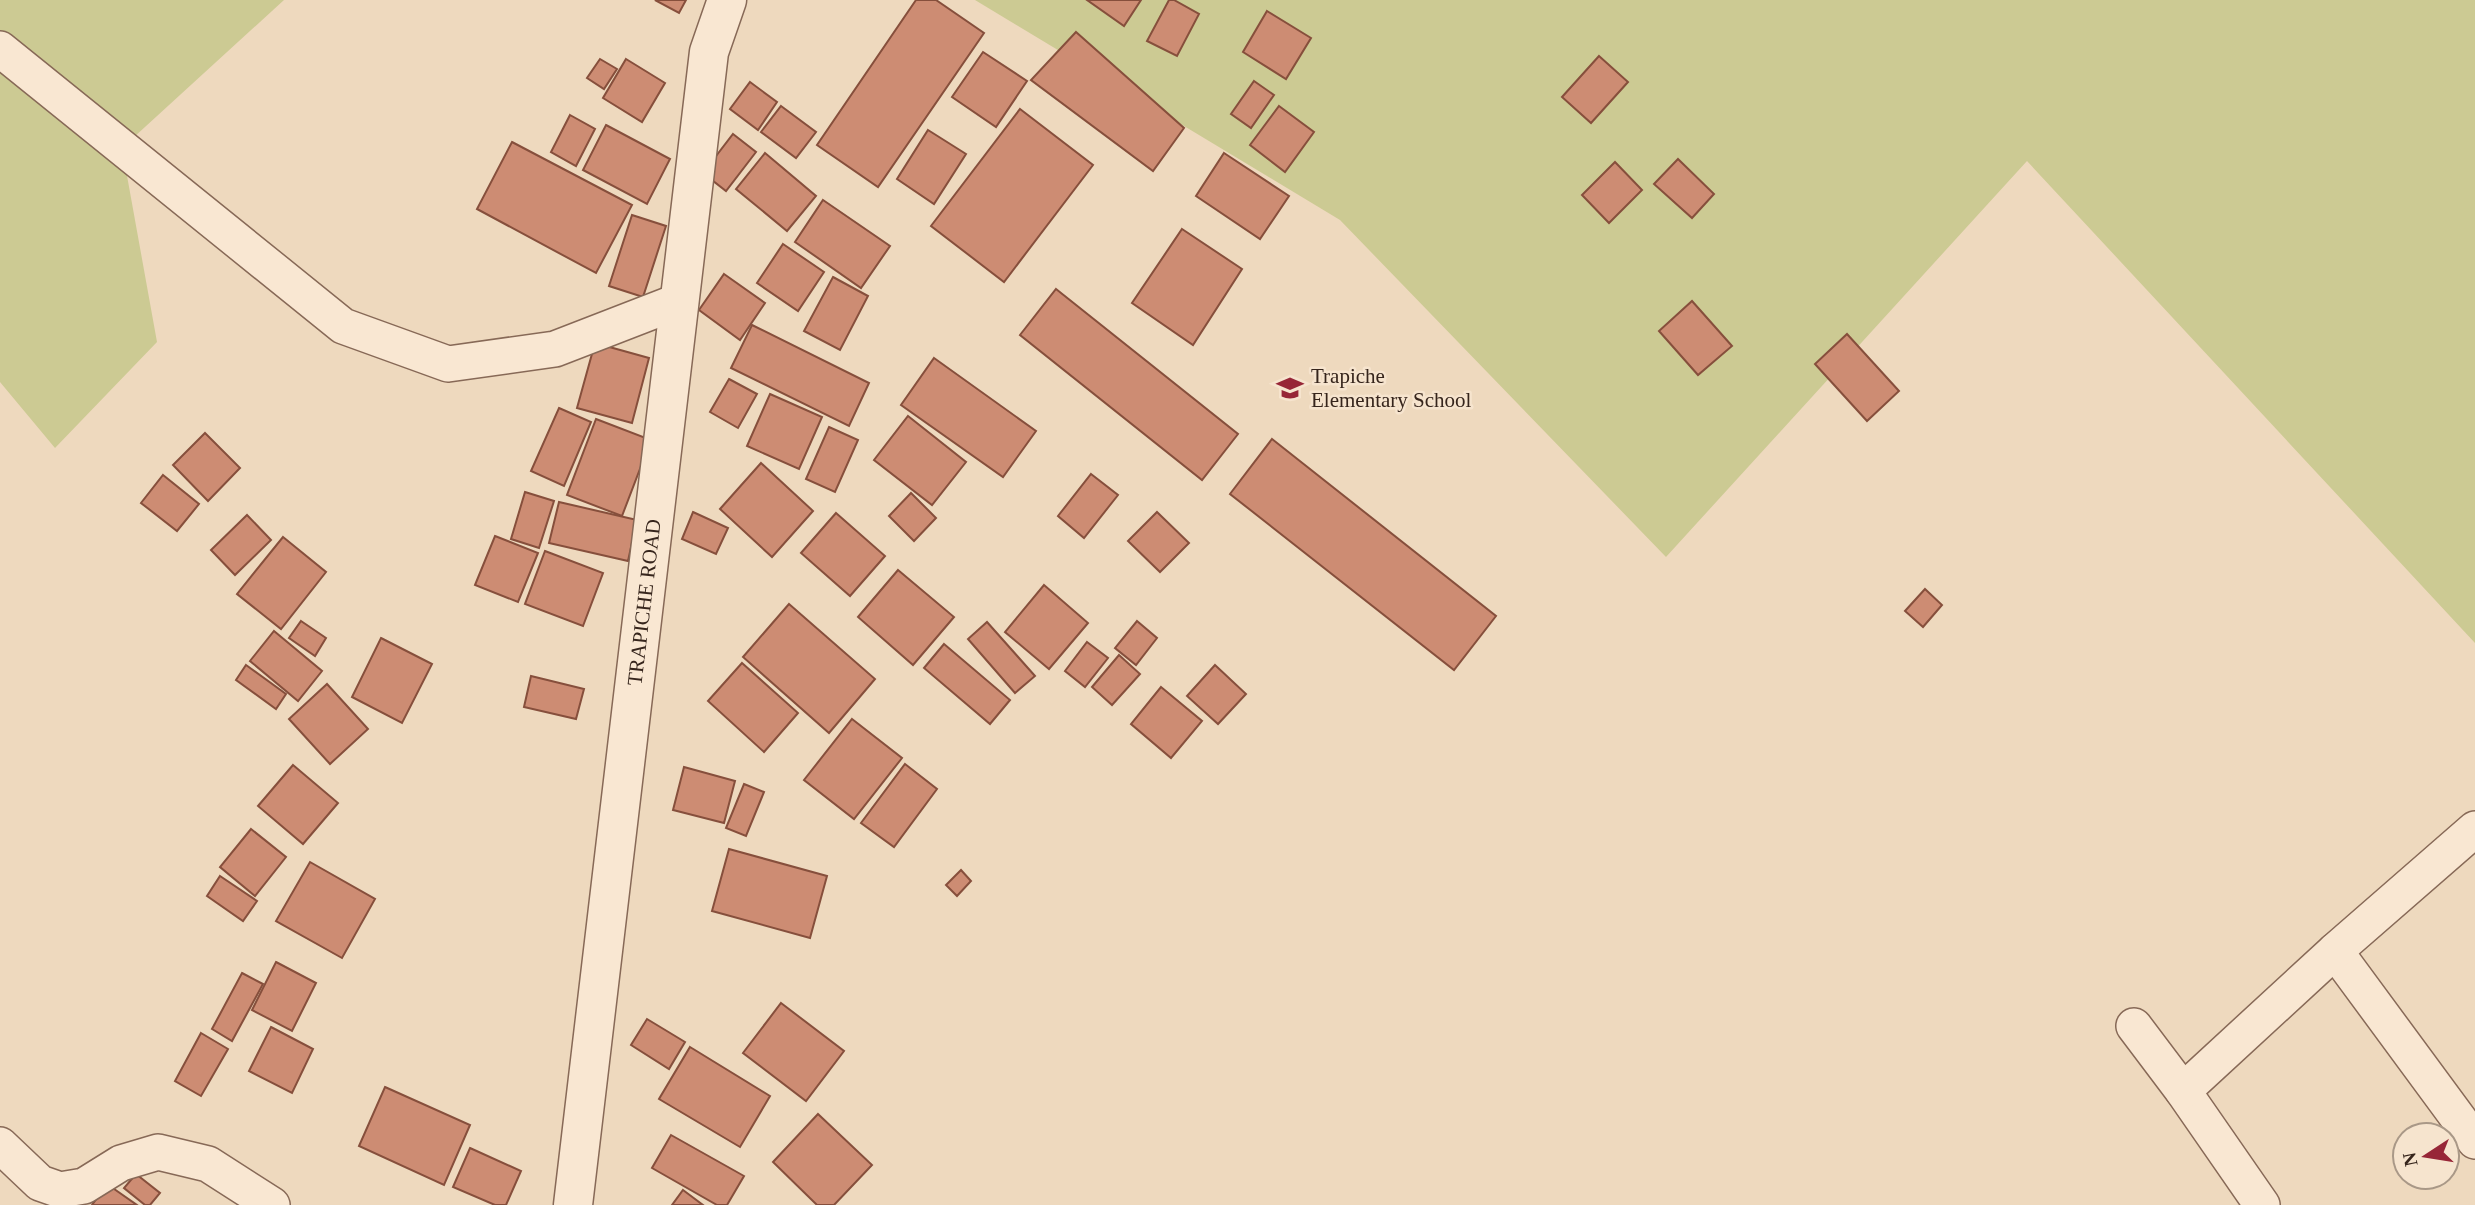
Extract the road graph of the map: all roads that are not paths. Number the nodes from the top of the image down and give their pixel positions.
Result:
1 (727, 0) edge
2 (0, 49) edge
3 (679, 300) junction
4 (2475, 829) edge
5 (2335, 951) junction
6 (2134, 1026) dead end
7 (2183, 1091) junction
8 (2473, 1133) edge
9 (0, 1145) edge
10 (272, 1205) edge
11 (573, 1205) edge
12 (2262, 1205) edge

1 - 3 street, TRAPICHE ROAD
2 - 3 street
3 - 11 street, TRAPICHE ROAD
4 - 5 street
5 - 7 street
5 - 8 street
6 - 7 street
7 - 12 street
9 - 10 street

